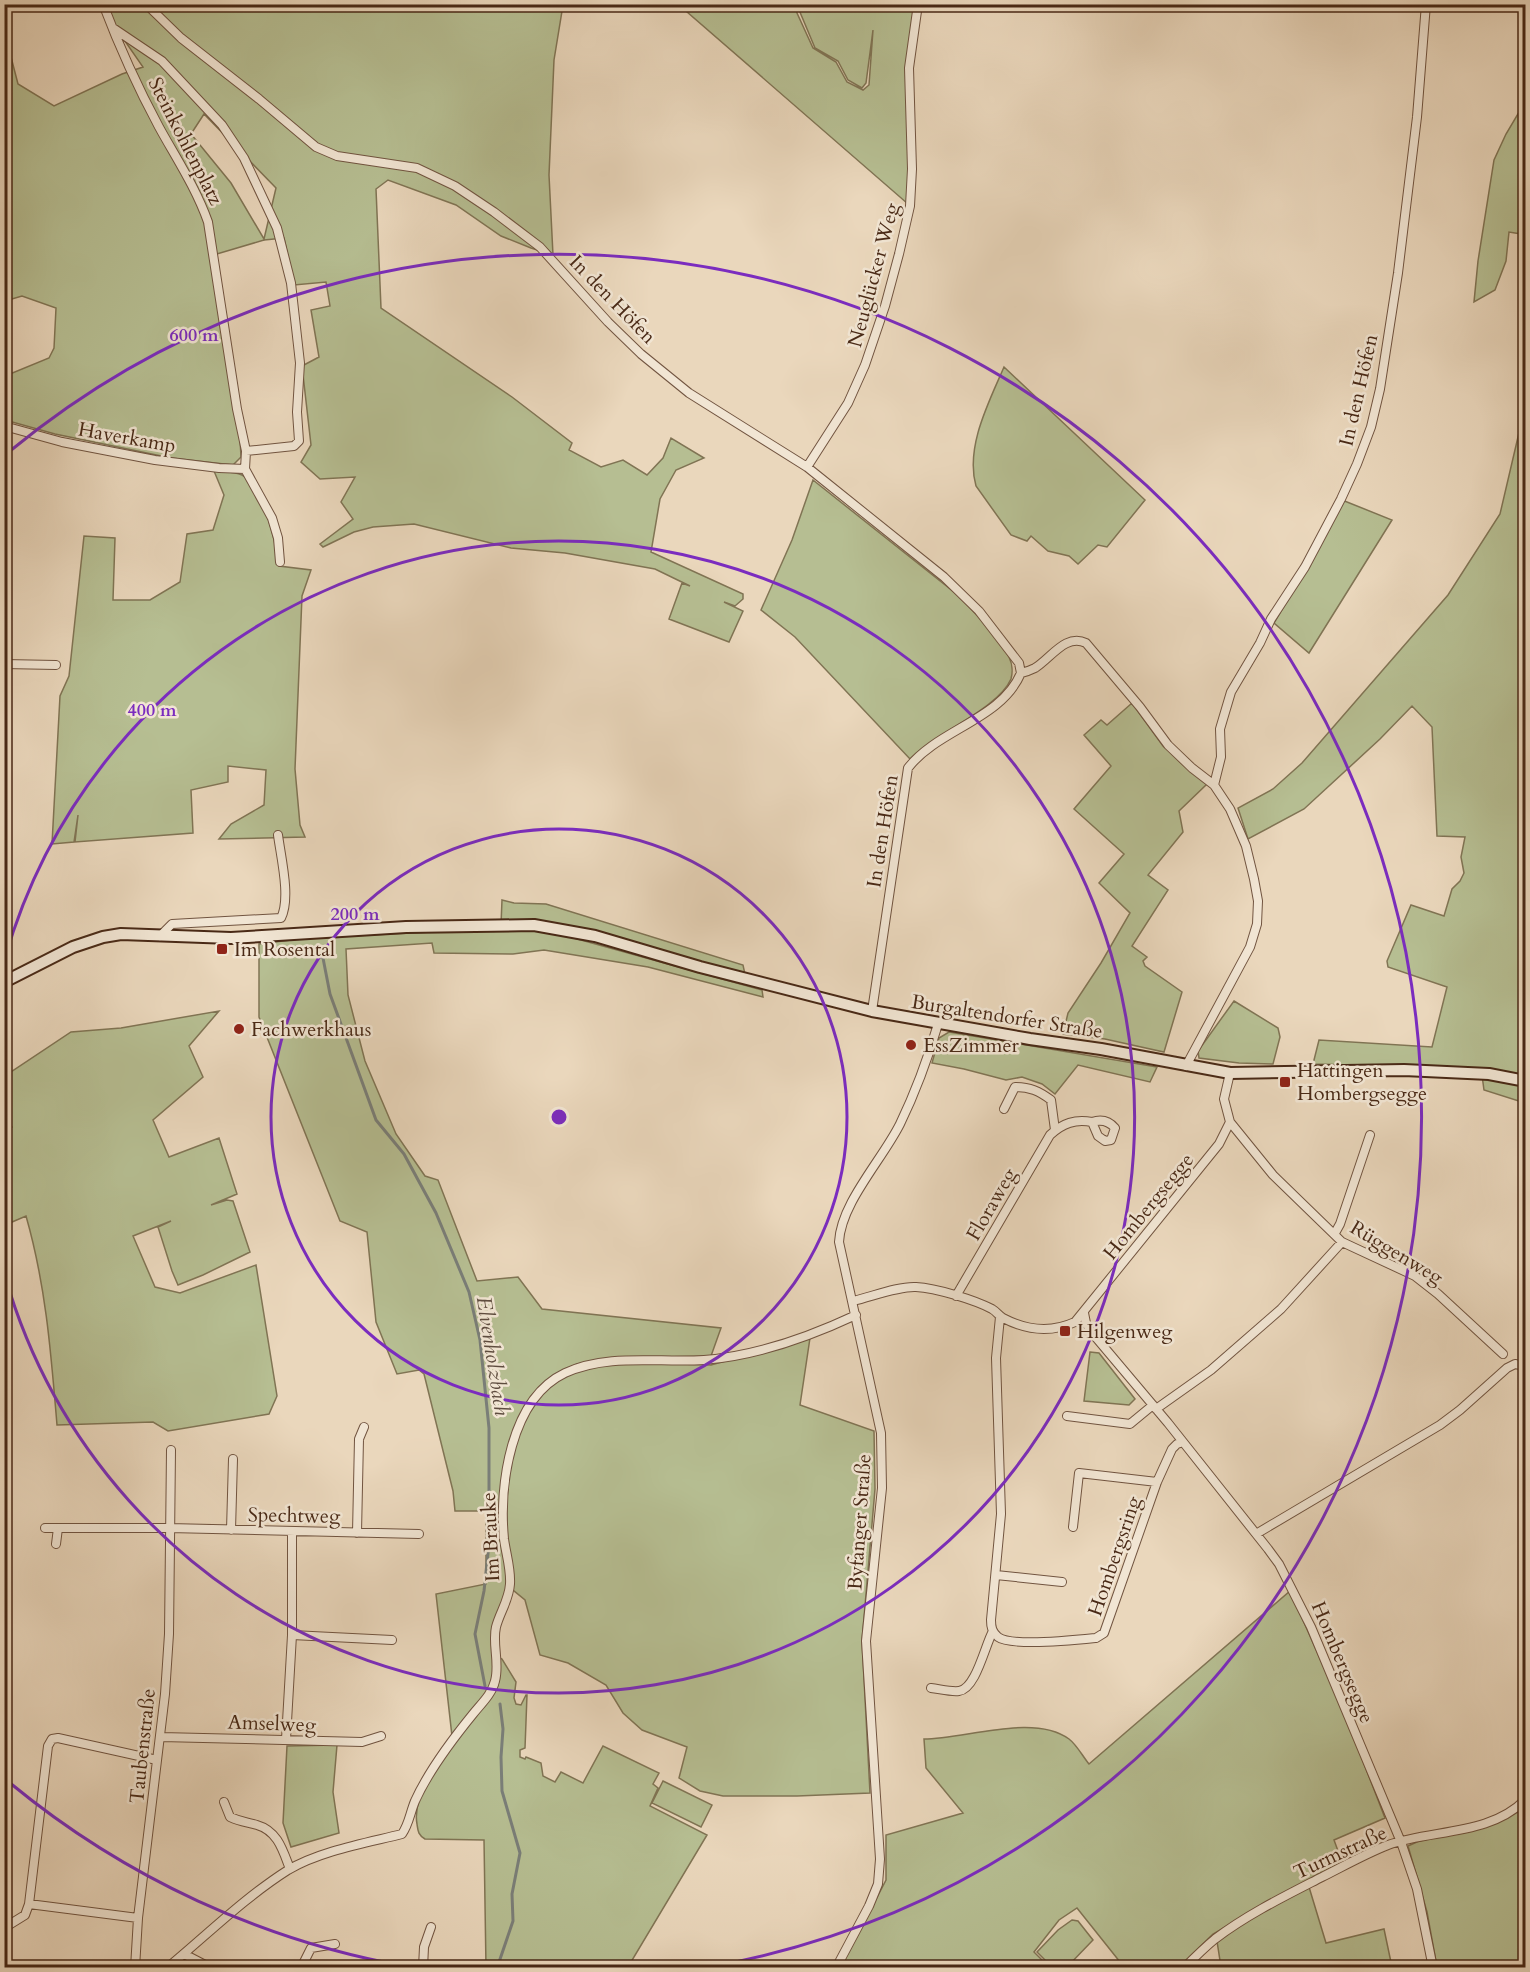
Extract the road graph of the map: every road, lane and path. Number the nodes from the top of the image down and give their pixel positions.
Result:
1 (103, 4) edge
2 (146, 4) edge
3 (918, 4) edge
4 (1426, 4) edge
5 (112, 27) junction
6 (4, 426) edge
7 (246, 451) junction
8 (807, 467) junction
9 (246, 469) junction
10 (280, 562) dead end
11 (4, 664) edge
12 (56, 665) dead end
13 (1021, 673) junction
14 (1215, 784) junction
15 (278, 835) dead end
16 (160, 936) junction
17 (4, 982) edge
18 (872, 1011) junction
19 (938, 1024) junction
20 (1186, 1066) junction
21 (1230, 1073) junction
22 (1526, 1081) edge
23 (1004, 1109) dead end
24 (1092, 1122) dead end
25 (1230, 1122) junction
26 (1055, 1130) junction
27 (1370, 1135) dead end
28 (1335, 1233) junction
29 (1342, 1242) junction
30 (956, 1296) junction
31 (853, 1301) junction
32 (1084, 1313) junction
33 (856, 1316) junction
34 (1000, 1317) junction
35 (1503, 1354) dead end
36 (1524, 1365) edge
37 (1155, 1407) junction
38 (1067, 1416) dead end
39 (364, 1427) dead end
40 (1183, 1442) junction
41 (171, 1450) dead end
42 (233, 1459) dead end
43 (1157, 1482) junction
44 (1073, 1527) dead end
45 (45, 1528) dead end
46 (58, 1528) junction
47 (169, 1528) junction
48 (231, 1530) junction
49 (292, 1532) junction
50 (357, 1533) junction
51 (419, 1534) dead end
52 (1256, 1534) junction
53 (56, 1544) dead end
54 (996, 1575) junction
55 (1062, 1582) dead end
56 (993, 1631) junction
57 (292, 1635) junction
58 (392, 1640) dead end
59 (931, 1688) dead end
60 (381, 1736) dead end
61 (161, 1737) junction
62 (286, 1739) junction
63 (158, 1760) junction
64 (1526, 1799) edge
65 (225, 1802) dead end
66 (1401, 1842) junction
67 (290, 1869) junction
68 (29, 1904) junction
69 (138, 1917) junction
70 (431, 1927) dead end
71 (4, 1928) edge
72 (335, 1944) dead end
73 (184, 1954) junction
74 (135, 1968) edge
75 (167, 1968) edge
76 (211, 1968) edge
77 (301, 1968) edge
78 (423, 1968) edge
79 (836, 1968) edge
80 (1184, 1968) edge
81 (1433, 1968) edge

1 - 5 street, Steinkohlenplatz
2 - 8 street, In den Höfen
3 - 8 street, Neuglücker Weg
4 - 14 street, In den Höfen
5 - 7 street, Steinkohlenplatz
5 - 7 street, Steinkohlenplatz
6 - 9 street, Haverkamp
7 - 9 street, Steinkohlenplatz
8 - 13 street, In den Höfen
9 - 10 street, Steinkohlenplatz
11 - 12 street
13 - 14 street, In den Höfen
13 - 18 street, In den Höfen
14 - 20 street, In den Höfen
15 - 16 street
16 - 17 main road, Burgaltendorfer Straße
16 - 18 main road, Burgaltendorfer Straße
18 - 19 main road, Burgaltendorfer Straße
19 - 20 main road, Burgaltendorfer Straße
19 - 31 street, Byfanger Straße
20 - 21 main road, Burgaltendorfer Straße
21 - 22 main road, Burgaltendorfer Straße
21 - 25 street
23 - 26 street
24 - 26 street
25 - 28 street, Rüggenweg
25 - 32 street, Hombergsegge
26 - 30 street, Floraweg
27 - 28 street
28 - 29 street, Rüggenweg
29 - 35 street, Rüggenweg
29 - 37 street
30 - 31 street
30 - 34 street
31 - 33 street, Byfanger Straße
32 - 34 street
32 - 37 street, Hombergsegge
33 - 67 street, Im Brauke
33 - 79 street, Byfanger Straße
34 - 54 street
36 - 52 street
37 - 38 street
37 - 40 street, Hombergsegge
39 - 50 street, Spechtweg
40 - 43 street, Hombergsring
40 - 52 street, Hombergsegge
41 - 47 street, Taubenstraße
42 - 48 street, Spechtweg
43 - 44 street, Hombergsring
43 - 56 street, Hombergsring
45 - 46 street
46 - 47 street
46 - 53 street
47 - 48 street, Spechtweg
47 - 61 street, Taubenstraße
48 - 49 street, Spechtweg
49 - 50 street, Spechtweg
49 - 57 street
50 - 51 street, Spechtweg
52 - 66 street, Hombergsegge
54 - 55 street, Hombergsring
54 - 56 street
56 - 59 street
57 - 58 street
57 - 62 street
60 - 62 street, Amselweg
61 - 62 street, Amselweg
61 - 63 street, Taubenstraße
63 - 68 street
63 - 69 street, Taubenstraße
64 - 66 street, Turmstraße
65 - 67 street
66 - 80 street, Turmstraße
66 - 81 street, Hombergsegge
67 - 73 street, Im Brauke
68 - 69 street
68 - 71 street
69 - 74 street, Taubenstraße
70 - 78 street
72 - 77 street
73 - 75 street, Im Brauke
73 - 76 street

